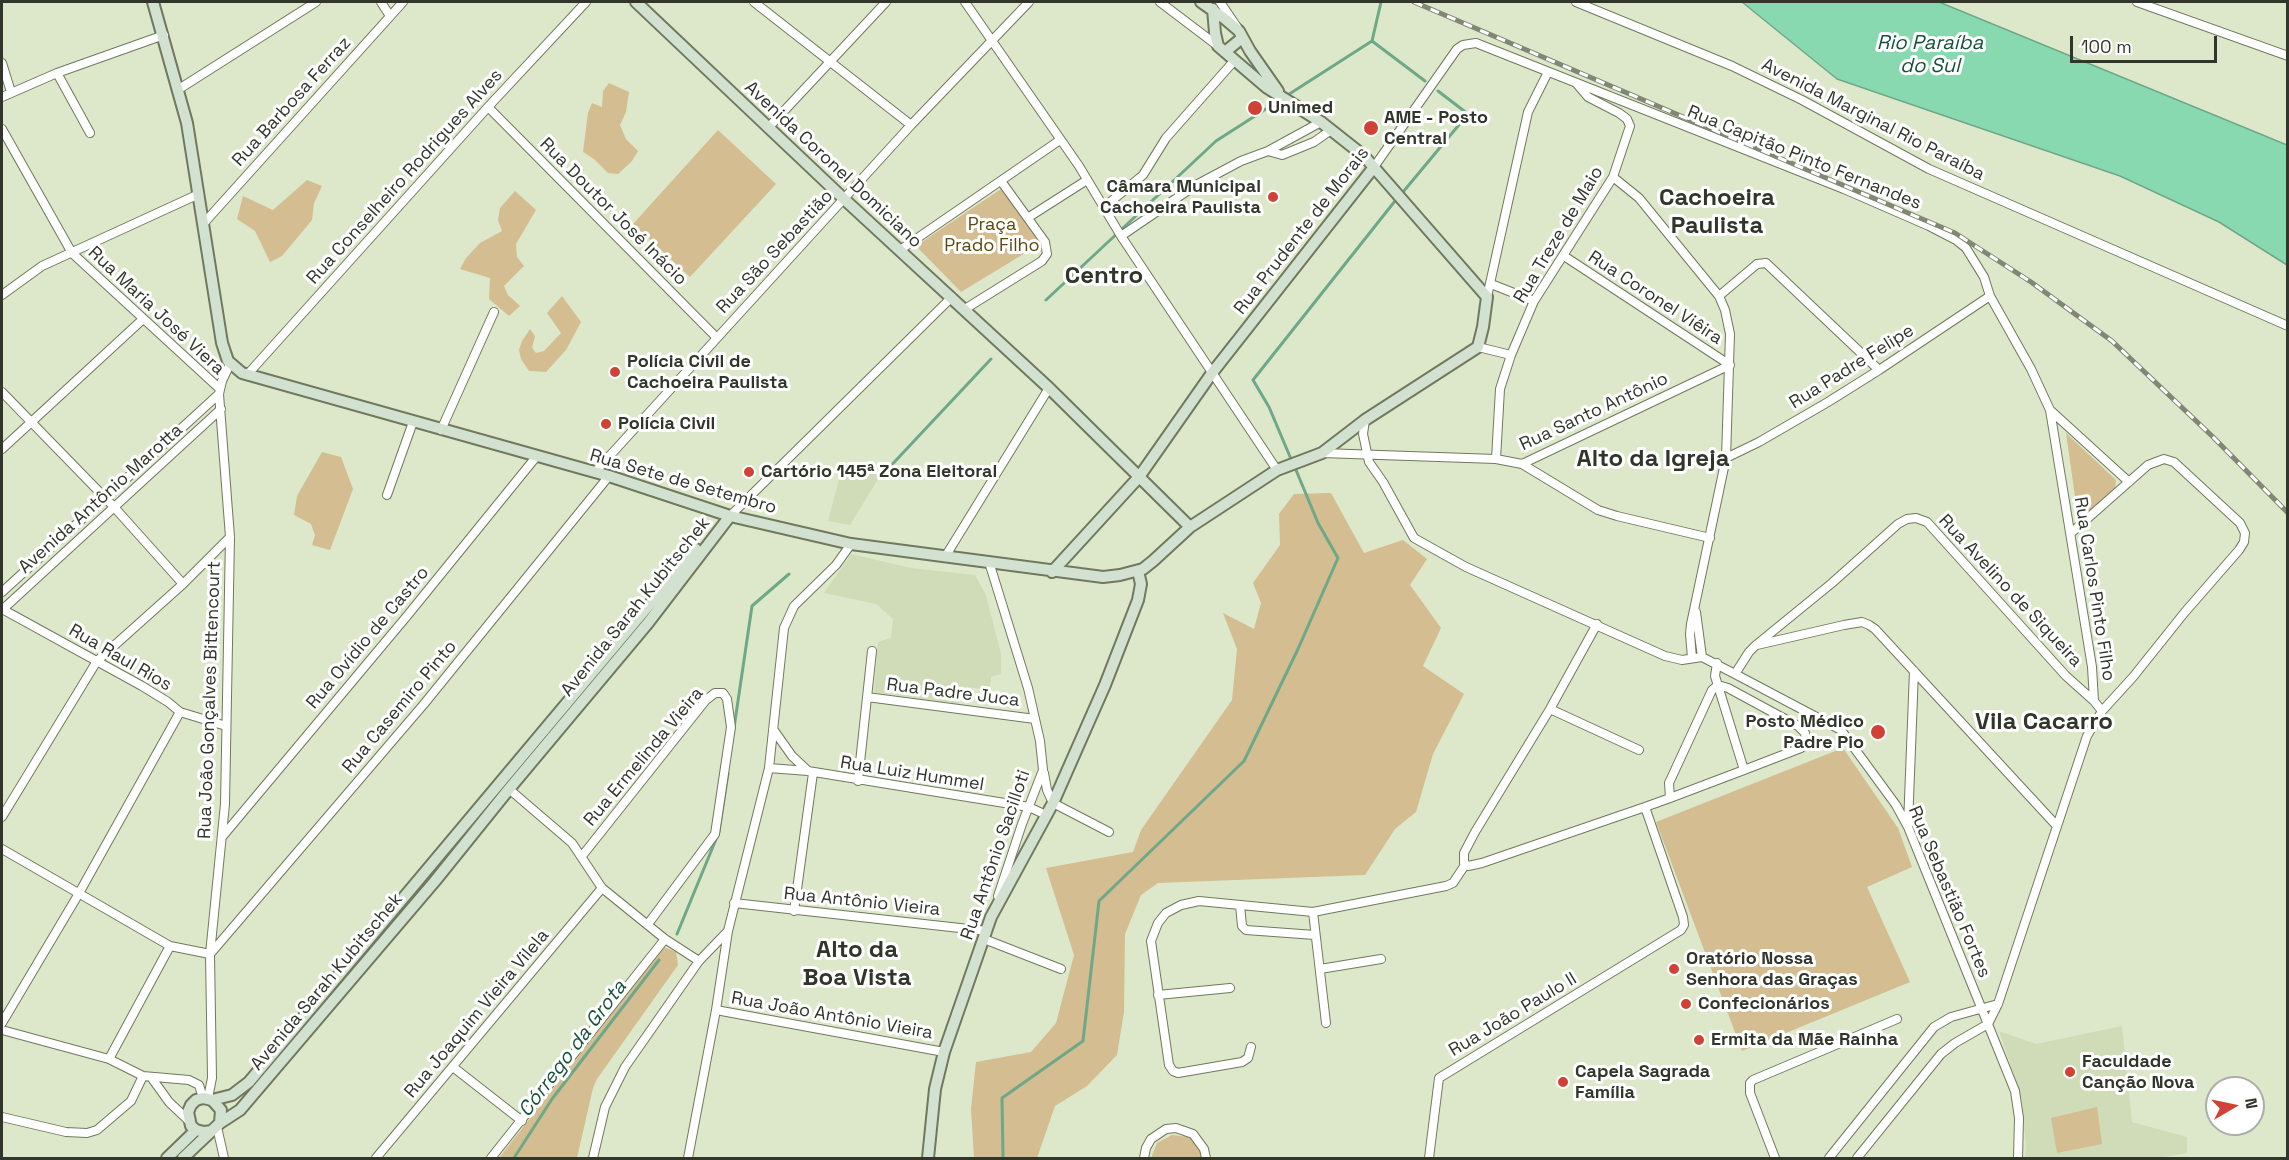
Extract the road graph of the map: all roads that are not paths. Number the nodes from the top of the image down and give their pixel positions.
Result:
1 (153, 2) edge
2 (316, 2) edge
3 (381, 2) edge
4 (403, 2) edge
5 (586, 2) edge
6 (636, 2) edge
7 (754, 2) edge
8 (885, 2) edge
9 (965, 2) edge
10 (1029, 2) edge
11 (1160, 2) edge
12 (1576, 2) edge
13 (2137, 2) edge
14 (1210, 4) edge
15 (390, 15) junction
16 (164, 35) junction
17 (1241, 35) junction
18 (993, 40) junction
19 (1222, 49) junction
20 (1457, 49) joint
21 (2288, 56) edge
22 (1234, 61) junction
23 (830, 62) junction
24 (2, 63) edge
25 (1548, 72) junction
26 (57, 73) junction
27 (1576, 83) junction
28 (179, 89) junction
29 (11, 92) junction
30 (1280, 94) junction
31 (2, 97) edge
32 (488, 107) junction
33 (1321, 122) junction
34 (911, 125) junction
35 (768, 128) junction
36 (2, 129) edge
37 (1331, 130) junction
38 (90, 133) dead end
39 (1060, 140) junction
40 (1268, 151) junction
41 (1374, 167) junction
42 (1612, 177) junction
43 (1087, 180) junction
44 (1001, 181) junction
45 (199, 194) junction
46 (844, 200) junction
47 (1103, 208) junction
48 (1029, 218) junction
49 (204, 223) junction
50 (1121, 236) junction
51 (900, 250) junction
52 (72, 253) junction
53 (1564, 256) junction
54 (1491, 284) junction
55 (2, 295) edge
56 (1719, 296) junction
57 (1990, 296) junction
58 (952, 297) junction
59 (1487, 297) junction
60 (1534, 301) junction
61 (965, 309) junction
62 (494, 312) dead end
63 (142, 320) junction
64 (2288, 326) edge
65 (717, 338) junction
66 (1478, 347) junction
67 (1511, 355) junction
68 (230, 364) junction
69 (1730, 365) junction
70 (1879, 370) junction
71 (1212, 373) junction
72 (247, 375) junction
73 (1049, 388) junction
74 (2, 392) edge
75 (219, 392) junction
76 (221, 409) junction
77 (2050, 410) junction
78 (1365, 420) junction
79 (30, 422) junction
80 (413, 423) junction
81 (441, 430) junction
82 (2, 449) edge
83 (1322, 453) junction
84 (1365, 454) junction
85 (536, 457) junction
86 (1726, 458) junction
87 (1496, 459) junction
88 (1522, 464) junction
89 (1277, 470) junction
90 (595, 472) junction
91 (609, 476) junction
92 (1139, 477) junction
93 (2129, 482) junction
94 (387, 495) dead end
95 (104, 497) junction
96 (114, 507) junction
97 (730, 516) junction
98 (1190, 527) junction
99 (2071, 533) junction
100 (230, 537) junction
101 (1710, 538) junction
102 (851, 544) junction
103 (945, 557) junction
104 (989, 562) junction
105 (1138, 571) junction
106 (1052, 572) junction
107 (183, 584) junction
108 (2, 592) edge
109 (1695, 604) junction
110 (2, 610) edge
111 (644, 620) junction
112 (1597, 624) junction
113 (1756, 645) junction
114 (872, 651) dead end
115 (1702, 657) junction
116 (1692, 658) junction
117 (97, 661) junction
118 (1717, 663) junction
119 (1914, 671) junction
120 (1735, 674) junction
121 (1718, 685) junction
122 (867, 698) junction
123 (2094, 701) junction
124 (1550, 709) junction
125 (2102, 711) junction
126 (180, 712) junction
127 (1035, 719) junction
128 (226, 726) junction
129 (773, 729) junction
130 (1639, 750) dead end
131 (769, 768) junction
132 (1043, 770) junction
133 (1744, 770) junction
134 (810, 772) junction
135 (858, 781) junction
136 (509, 789) junction
137 (1670, 798) junction
138 (1053, 803) junction
139 (1029, 807) junction
140 (1644, 807) junction
141 (1046, 815) junction
142 (2, 817) edge
143 (2056, 825) junction
144 (1908, 827) junction
145 (1109, 832) dead end
146 (222, 837) junction
147 (2, 849) edge
148 (582, 856) junction
149 (1465, 865) junction
150 (602, 888) junction
151 (78, 895) junction
152 (734, 903) junction
153 (1240, 905) junction
154 (794, 910) junction
155 (1313, 912) junction
156 (991, 917) junction
157 (648, 924) junction
158 (728, 931) junction
159 (1315, 934) junction
160 (986, 935) junction
161 (665, 939) junction
162 (170, 946) junction
163 (210, 954) junction
164 (1382, 959) dead end
165 (699, 962) junction
166 (1061, 969) dead end
167 (1320, 969) junction
168 (1230, 988) dead end
169 (1158, 995) junction
170 (1998, 1004) junction
171 (1982, 1009) junction
172 (716, 1010) junction
173 (1898, 1019) dead end
174 (2, 1023) edge
175 (1326, 1023) dead end
176 (1988, 1024) junction
177 (2, 1030) edge
178 (1251, 1047) dead end
179 (944, 1052) junction
180 (109, 1059) junction
181 (453, 1067) junction
182 (147, 1076) junction
183 (208, 1099) junction
184 (2, 1117) edge
185 (188, 1119) junction
186 (522, 1121) junction
187 (217, 1127) junction
188 (196, 1130) junction
189 (166, 1158) edge
190 (183, 1158) edge
191 (224, 1158) edge
192 (376, 1158) edge
193 (491, 1158) edge
194 (593, 1158) edge
195 (688, 1158) edge
196 (928, 1158) edge
197 (1144, 1158) edge
198 (1206, 1158) edge
199 (1429, 1158) edge
200 (1775, 1158) edge
201 (1829, 1158) edge
202 (1857, 1158) edge
203 (2018, 1158) edge

1 - 16 main road
2 - 28 street
3 - 15 street
4 - 15 street, Rua Barbosa Ferraz
5 - 32 street, Rua Conselheiro Rodrigues Alves
6 - 35 main road, Avenida Coronel Domiciano
7 - 23 street
8 - 23 street
9 - 18 street
10 - 18 street, Rua São Sebastião
11 - 19 street
12 - 64 street, Avenida Marginal Rio Paraíba
13 - 21 street
14 - 17 main road
14 - 19 main road
15 - 49 street, Rua Barbosa Ferraz
16 - 26 street
16 - 28 main road
17 - 19 main road
17 - 30 main road
18 - 34 street, Rua São Sebastião
18 - 39 street
19 - 22 main road
20 - 25 street, Rua Capitão Pinto Fernandes
20 - 41 street, Rua Prudente de Morais
22 - 30 main road
22 - 47 street
23 - 34 street
23 - 35 street
24 - 29 street
25 - 27 street, Rua Capitão Pinto Fernandes
25 - 54 street
26 - 29 street
26 - 38 street
27 - 42 street, Rua Treze de Maio
27 - 57 street, Rua Capitão Pinto Fernandes
28 - 45 main road
29 - 31 street
30 - 33 main road
32 - 65 street, Rua Doutor José Inácio
32 - 72 street, Rua Conselheiro Rodrigues Alves
33 - 37 main road
33 - 40 street
34 - 46 street, Rua São Sebastião
35 - 46 main road, Avenida Coronel Domiciano
36 - 52 street, Rua Maria José Viera
37 - 40 street
37 - 41 main road
39 - 43 street
39 - 44 street
40 - 50 street
41 - 59 main road
41 - 71 main road, Rua Prudente de Morais
42 - 53 street, Rua Treze de Maio
42 - 56 street
43 - 47 street
43 - 48 street
44 - 48 street
44 - 51 street
45 - 49 main road
45 - 52 street
46 - 51 main road, Avenida Coronel Domiciano
46 - 65 street, Rua São Sebastião
47 - 50 street
48 - 61 street
49 - 68 main road
50 - 71 street
51 - 58 main road, Avenida Coronel Domiciano
52 - 55 street
52 - 63 street, Rua Maria José Viera
53 - 60 street, Rua Treze de Maio
53 - 69 street, Rua Coronel Viêira
54 - 59 street
54 - 60 street
56 - 69 street
56 - 70 street
57 - 70 street, Rua Padre Felipe
57 - 77 street, Rua Capitão Pinto Fernandes
58 - 61 main road, Avenida Coronel Domiciano
58 - 97 street
59 - 66 main road
60 - 67 street, Rua Treze de Maio
61 - 73 main road, Avenida Coronel Domiciano
62 - 81 street
63 - 75 street, Rua Maria José Viera
63 - 79 street
65 - 90 street, Rua São Sebastião
66 - 67 street
66 - 78 main road
67 - 87 street, Rua Treze de Maio
68 - 72 main road, Rua Sete de Setembro
68 - 75 street
69 - 86 street
69 - 88 street, Rua Santo Antônio
70 - 86 street, Rua Padre Felipe
71 - 89 street
71 - 92 main road, Rua Prudente de Morais
72 - 80 main road, Rua Sete de Setembro
73 - 92 main road, Avenida Coronel Domiciano
73 - 103 street
74 - 79 street
75 - 76 street, Rua João Gonçalves Bittencourt
75 - 95 street, Avenida Antônio Marotta
76 - 96 street, Avenida Antônio Marotta
76 - 100 street, Rua João Gonçalves Bittencourt
77 - 93 street
77 - 99 street, Rua Carlos Pinto Filho
78 - 83 main road
78 - 84 street
79 - 82 street
79 - 95 street
80 - 81 main road, Rua Sete de Setembro
80 - 94 street
81 - 85 main road, Rua Sete de Setembro
83 - 84 street, Rua Santo Antônio
83 - 89 main road
84 - 87 street, Rua Santo Antônio
84 - 112 street
85 - 90 main road, Rua Sete de Setembro
85 - 146 street, Rua Ovídio de Castro
86 - 101 street
87 - 88 street, Rua Santo Antônio
88 - 101 street
89 - 98 main road
90 - 91 main road, Rua Sete de Setembro
91 - 97 main road, Rua Sete de Setembro
91 - 163 street, Rua Casemiro Pinto
92 - 98 main road, Avenida Coronel Domiciano
92 - 106 main road, Rua Prudente de Morais
93 - 99 street
93 - 125 street
95 - 96 street
95 - 108 street, Avenida Antônio Marotta
96 - 107 street
96 - 110 street, Avenida Antônio Marotta
97 - 102 main road, Rua Sete de Setembro
97 - 111 main road, Avenida Sarah Kubitschek
98 - 105 main road
99 - 123 street, Rua Carlos Pinto Filho
100 - 107 street
100 - 128 street, Rua João Gonçalves Bittencourt
101 - 109 street
102 - 103 main road, Rua Sete de Setembro
102 - 129 street
103 - 104 main road, Rua Sete de Setembro
104 - 106 main road, Rua Sete de Setembro
104 - 127 street, Rua Antônio Sacilloti
105 - 106 main road, Rua Sete de Setembro
105 - 138 main road
107 - 117 street
109 - 115 street
109 - 116 street
110 - 117 street, Rua Raul Rios
111 - 136 main road, Avenida Sarah Kubitschek
111 - 183 main road, Avenida Sarah Kubitschek
112 - 116 street
112 - 124 street
113 - 119 street
113 - 120 street
113 - 123 street, Rua Avelino de Siqueira
114 - 122 street
115 - 116 street
115 - 118 street, Rua Sebastião Fortes
117 - 126 street, Rua Raul Rios
117 - 142 street
118 - 120 street, Rua Sebastião Fortes
118 - 121 street
119 - 143 street
119 - 144 street
120 - 144 street, Rua Sebastião Fortes
121 - 133 street
121 - 133 street
121 - 137 street
122 - 127 street, Rua Padre Juca
122 - 135 street
123 - 125 street, Rua Carlos Pinto Filho
124 - 130 street
124 - 149 street
125 - 143 street
126 - 128 street, Rua Raul Rios
126 - 151 street
127 - 132 street, Rua Antônio Sacilloti
128 - 146 street, Rua João Gonçalves Bittencourt
129 - 131 street
129 - 134 street
131 - 134 street, Rua Luiz Hummel
131 - 152 street
132 - 138 street
132 - 139 street, Rua Antônio Sacilloti
133 - 137 street
134 - 135 street, Rua Luiz Hummel
134 - 154 street
135 - 139 street, Rua Luiz Hummel
136 - 148 street
136 - 187 main road, Avenida Sarah Kubitschek
137 - 140 street
138 - 141 main road
138 - 145 street
139 - 141 street, Rua Luiz Hummel
139 - 156 street, Rua Antônio Sacilloti
140 - 149 street
140 - 199 street, Rua João Paulo II
141 - 156 main road
143 - 170 street
144 - 171 street, Rua Sebastião Fortes
146 - 163 street, Rua João Gonçalves Bittencourt
147 - 151 street
148 - 150 street
148 - 157 street, Rua Ermelinda Vieira
149 - 155 street
150 - 157 street
150 - 181 street, Rua Joaquim Vieira Vilela
151 - 162 street
151 - 174 street
152 - 154 street, Rua Antônio Vieira
152 - 158 street
153 - 155 street
153 - 159 street
153 - 169 street
154 - 160 street, Rua Antônio Vieira
155 - 159 street
156 - 160 main road, Rua Antônio Sacilloti
157 - 161 street
158 - 165 street
158 - 172 street
159 - 167 street
160 - 166 street, Rua Antônio Vieira
160 - 179 main road, Rua Antônio Sacilloti
161 - 165 street
161 - 186 street
162 - 163 street
162 - 180 street
163 - 183 street, Rua João Gonçalves Bittencourt
164 - 167 street
165 - 194 street
167 - 175 street
168 - 169 street
169 - 178 street
170 - 171 street
170 - 176 street
171 - 176 street, Rua Sebastião Fortes
171 - 201 street
172 - 179 street, Rua João Antônio Vieira
172 - 195 street
173 - 200 street
176 - 202 street
176 - 203 street, Rua Sebastião Fortes
177 - 180 street
179 - 196 main road, Rua Antônio Sacilloti
180 - 182 street
181 - 186 street
181 - 192 street, Rua Joaquim Vieira Vilela
182 - 183 street
182 - 184 street
182 - 185 street
183 - 185 main road
183 - 187 main road
185 - 188 main road
186 - 193 street
187 - 188 main road
187 - 190 main road, Avenida Sarah Kubitschek
187 - 191 street
188 - 189 main road
197 - 198 street

